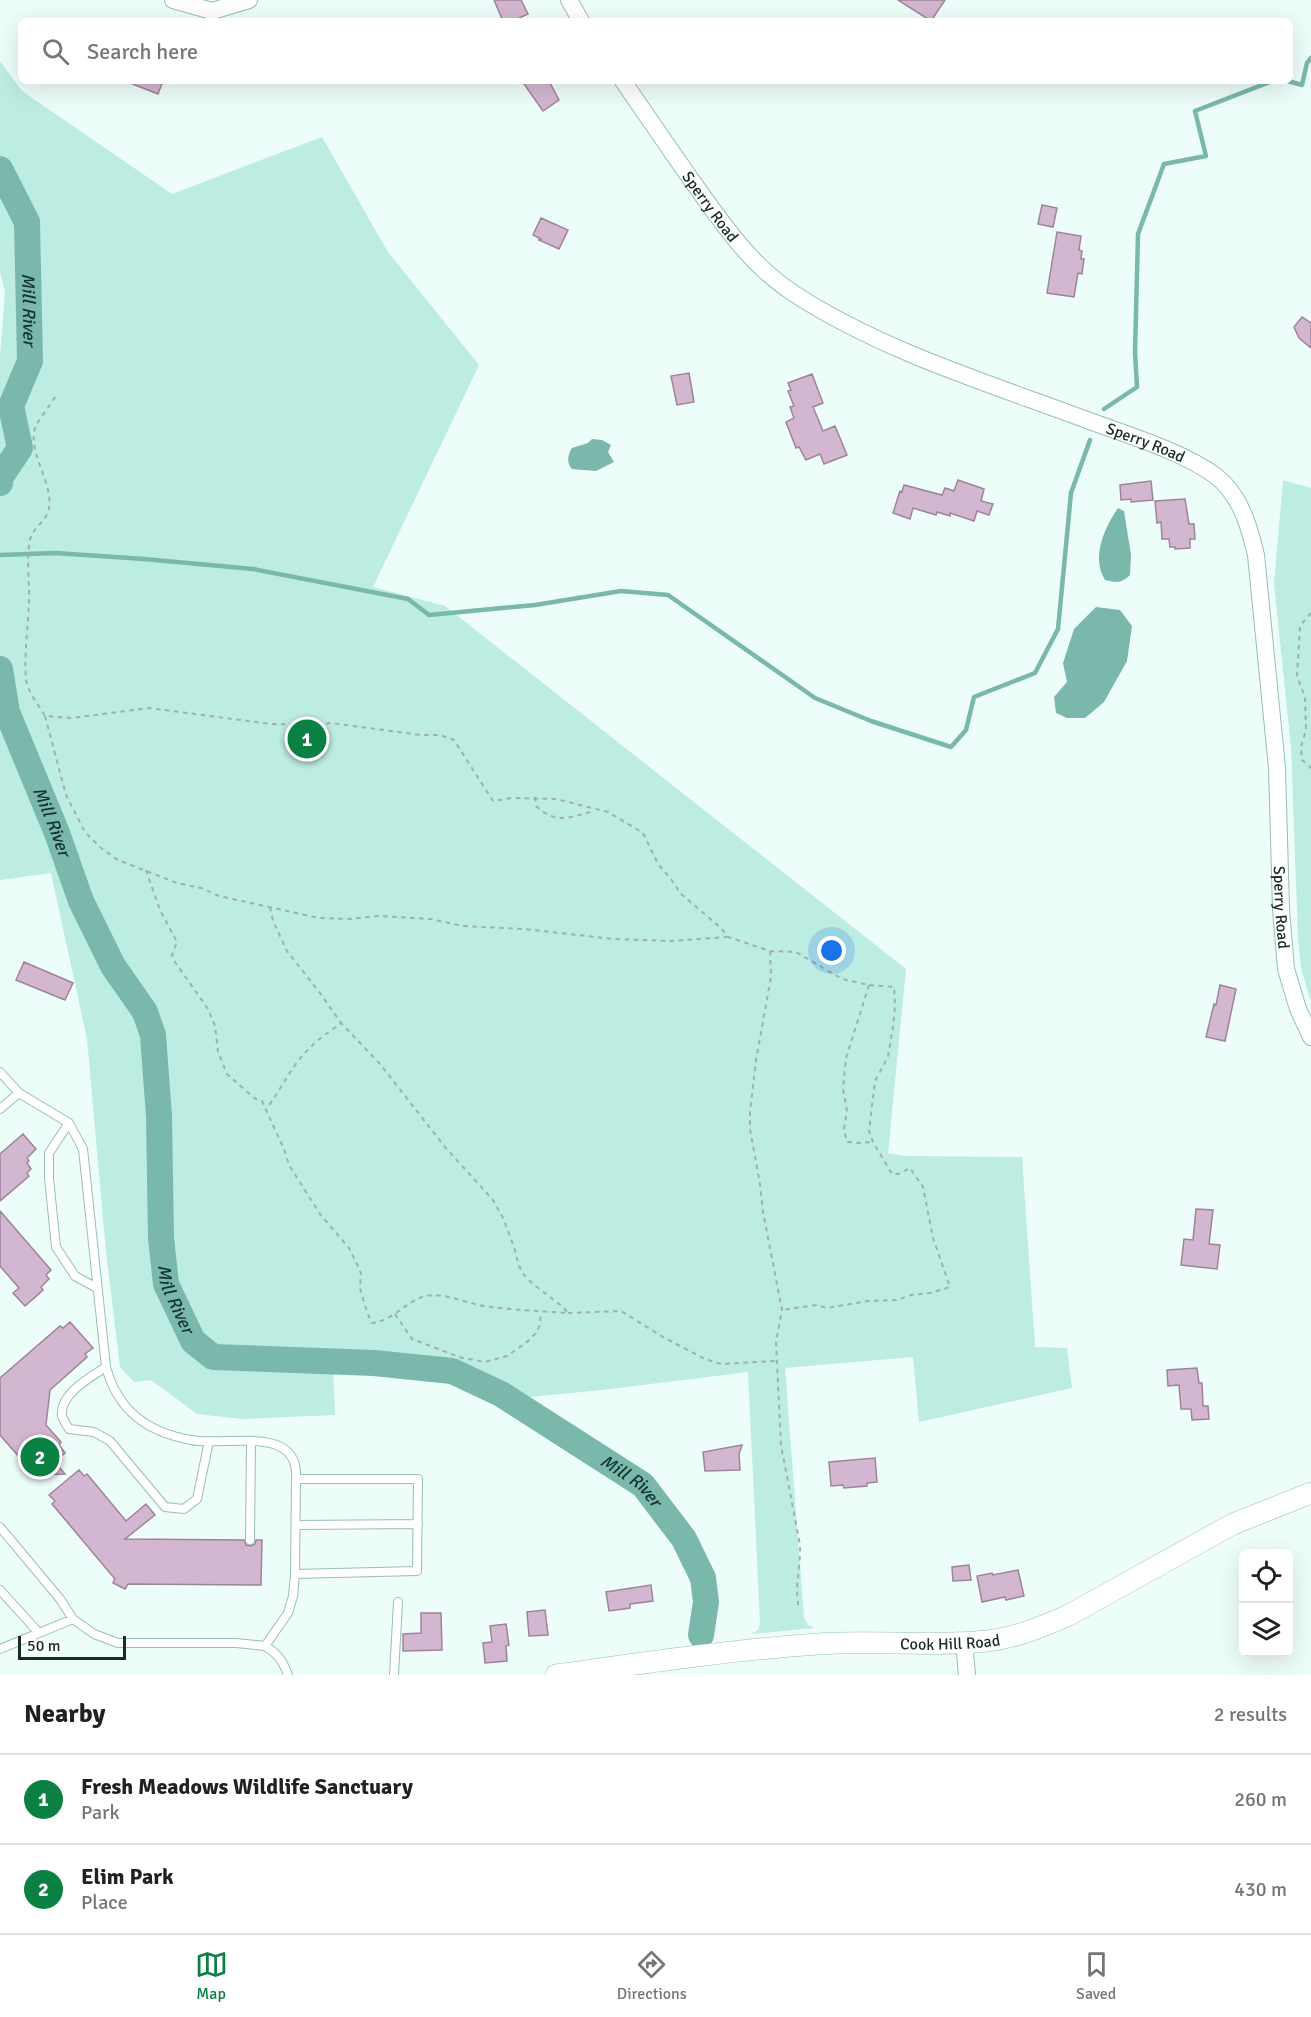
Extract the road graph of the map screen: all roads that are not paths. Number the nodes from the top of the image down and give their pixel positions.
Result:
1 (173, 0) edge
2 (249, 0) edge
3 (569, 0) edge
4 (579, 18) edge
5 (624, 84) edge
6 (1311, 1037) edge
7 (0, 1072) edge
8 (19, 1093) junction
9 (0, 1109) edge
10 (69, 1123) junction
11 (98, 1288) junction
12 (106, 1367) junction
13 (210, 1441) junction
14 (251, 1442) junction
15 (296, 1479) junction
16 (1311, 1493) edge
17 (418, 1524) junction
18 (296, 1525) junction
19 (0, 1528) edge
20 (250, 1540) dead end
21 (295, 1574) junction
22 (0, 1590) edge
23 (398, 1602) dead end
24 (73, 1619) junction
25 (39, 1633) junction
26 (964, 1642) junction
27 (265, 1646) junction
28 (0, 1649) edge
29 (288, 1675) edge
30 (394, 1675) edge
31 (556, 1675) edge
32 (967, 1675) edge

1 - 2 street
3 - 4 street
5 - 6 street, Sperry Road
7 - 8 lane
8 - 9 lane
8 - 10 lane
10 - 11 lane
10 - 11 lane
11 - 12 lane
12 - 13 lane
12 - 13 lane
13 - 14 lane
14 - 15 lane
14 - 20 lane
15 - 17 lane
15 - 18 lane
16 - 26 street, Cook Hill Road
17 - 18 lane
17 - 21 lane
18 - 21 lane
19 - 24 lane
21 - 27 lane
22 - 25 lane
23 - 30 lane
24 - 25 lane
24 - 27 lane
25 - 28 lane
26 - 31 street, Cook Hill Road
26 - 32 street
27 - 29 lane

